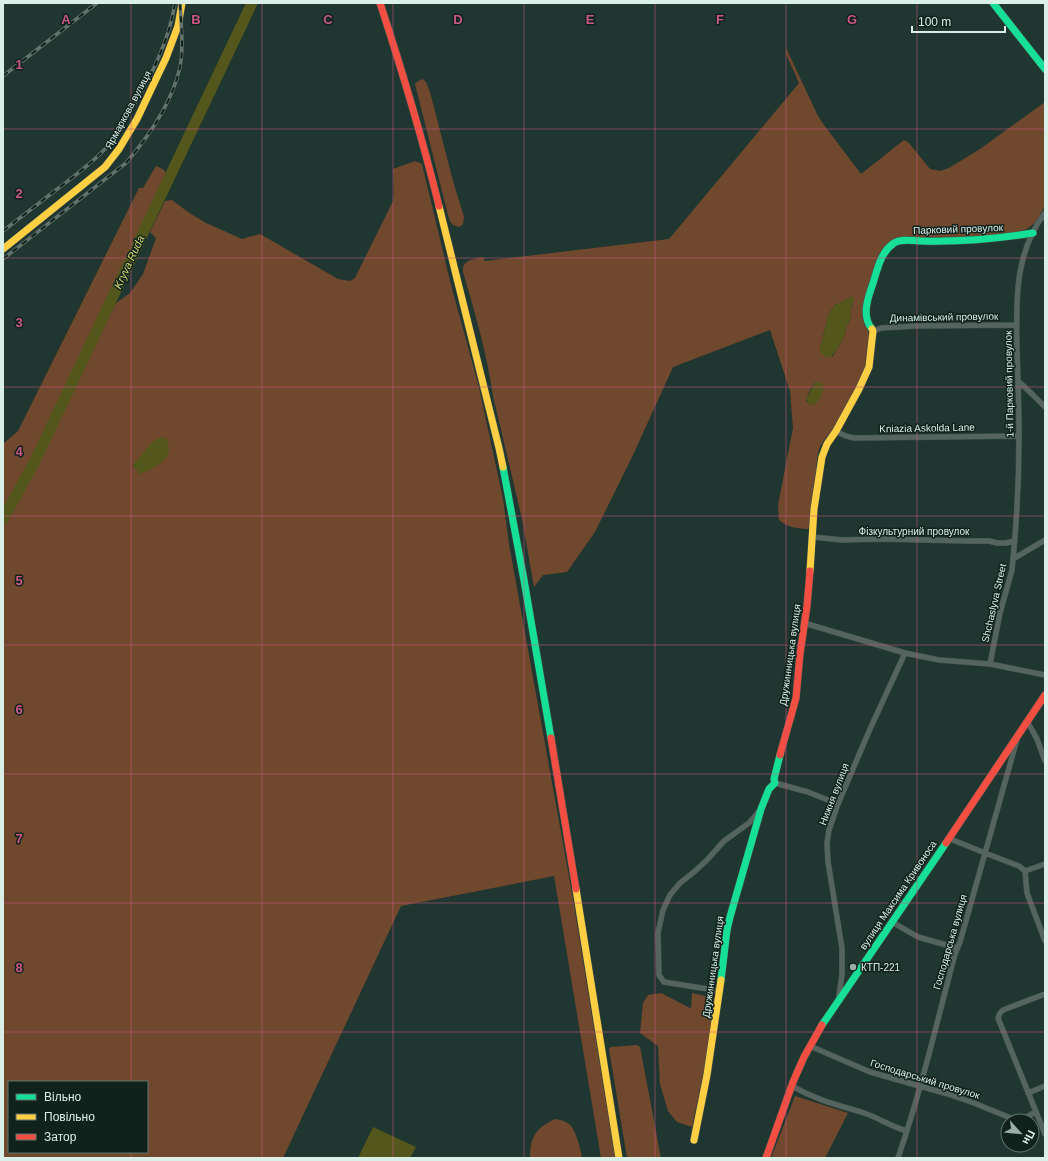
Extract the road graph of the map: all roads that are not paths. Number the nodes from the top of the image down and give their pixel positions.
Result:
1 (182, 3) edge
2 (380, 3) edge
3 (993, 3) edge
4 (1045, 69) edge
5 (1045, 214) edge
6 (1033, 233) junction
7 (3, 249) edge
8 (887, 250) joint
9 (1017, 325) junction
10 (873, 331) junction
11 (1018, 381) junction
12 (1045, 407) edge
13 (836, 430) junction
14 (1019, 436) junction
15 (813, 537) junction
16 (1045, 540) edge
17 (1015, 541) junction
18 (1013, 559) junction
19 (804, 624) junction
20 (905, 653) junction
21 (990, 664) junction
22 (1045, 675) edge
23 (1045, 695) edge
24 (1027, 721) junction
25 (1020, 732) junction
26 (1045, 761) edge
27 (775, 783) junction
28 (838, 804) junction
29 (761, 809) junction
30 (948, 838) junction
31 (985, 854) junction
32 (1045, 864) edge
33 (1025, 871) junction
34 (892, 922) junction
35 (1045, 941) edge
36 (958, 948) junction
37 (720, 991) junction
38 (1045, 994) edge
39 (839, 999) junction
40 (810, 1046) junction
41 (792, 1086) junction
42 (921, 1086) junction
43 (1045, 1086) edge
44 (1028, 1093) junction
45 (1036, 1112) junction
46 (907, 1131) junction
47 (1045, 1134) edge
48 (694, 1140) dead end
49 (619, 1158) edge
50 (766, 1158) edge
51 (898, 1158) edge

1 - 7 street, Ярмаркова вулиця
2 - 49 street
3 - 4 street
5 - 6 street, 1-й Парковий провулок
6 - 8 street, Парковий провулок
6 - 9 street, 1-й Парковий провулок
8 - 10 street, Дружинницька вулиця
9 - 10 street, Динамівський провулок
9 - 11 street, 1-й Парковий провулок
10 - 13 street, Дружинницька вулиця
11 - 12 street
11 - 14 street, 1-й Парковий провулок
13 - 14 street, Kniazia Askolda Lane
13 - 15 street, Дружинницька вулиця
14 - 17 street, 1-й Парковий провулок
15 - 17 street, Фізкультурний провулок
15 - 19 street, Дружинницька вулиця
16 - 18 street, Shchaslyva Street
17 - 18 street, 1-й Парковий провулок
18 - 21 street, Shchaslyva Street
19 - 20 street
19 - 27 street, Дружинницька вулиця
20 - 21 street
20 - 28 street, Нижня вулиця
21 - 22 street
23 - 24 street, вулиця Максима Кривоноса
24 - 25 street, вулиця Максима Кривоноса
24 - 26 street
25 - 30 street, вулиця Максима Кривоноса
25 - 31 street, Господарська вулиця
27 - 28 street
27 - 29 street, Дружинницька вулиця
28 - 39 street, Нижня вулиця
29 - 37 street, Дружинницька вулиця
29 - 37 street
30 - 31 street
30 - 34 street, вулиця Максима Кривоноса
31 - 33 street
31 - 36 street, Господарська вулиця
32 - 33 street
33 - 35 street
34 - 36 street
34 - 39 street, вулиця Максима Кривоноса
36 - 42 street, Господарська вулиця
37 - 48 street, Дружинницька вулиця
38 - 44 street
39 - 40 street, вулиця Максима Кривоноса
40 - 41 street, вулиця Максима Кривоноса
40 - 42 street, Господарський провулок
41 - 46 street
41 - 50 street, вулиця Максима Кривоноса
42 - 45 street, Господарський провулок
42 - 46 street, Господарська вулиця
43 - 44 street
44 - 45 street
45 - 47 street
46 - 51 street, Господарська вулиця

